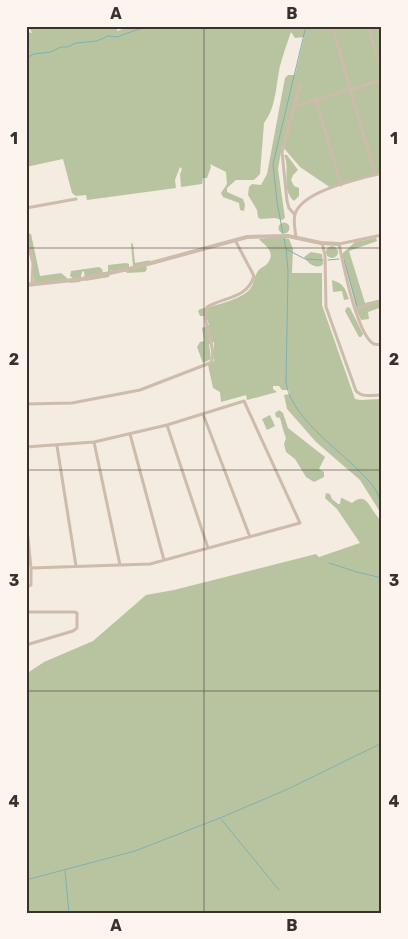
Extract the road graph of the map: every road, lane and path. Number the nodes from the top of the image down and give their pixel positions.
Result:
1 (332, 26) edge
2 (368, 26) edge
3 (382, 73) edge
4 (382, 80) edge
5 (300, 84) dead end
6 (350, 90) junction
7 (316, 100) junction
8 (294, 106) junction
9 (382, 173) edge
10 (375, 175) junction
11 (341, 185) junction
12 (76, 199) dead end
13 (26, 208) edge
14 (295, 215) junction
15 (26, 236) edge
16 (382, 236) edge
17 (296, 237) junction
18 (234, 239) junction
19 (321, 243) junction
20 (339, 244) junction
21 (26, 285) edge
22 (32, 285) junction
23 (382, 301) edge
24 (355, 309) junction
25 (382, 344) edge
26 (382, 395) edge
27 (26, 404) edge
28 (203, 414) junction
29 (167, 425) junction
30 (130, 434) junction
31 (94, 442) junction
32 (57, 446) junction
33 (26, 447) edge
34 (26, 519) edge
35 (250, 537) junction
36 (208, 548) junction
37 (164, 560) junction
38 (120, 565) junction
39 (76, 566) junction
40 (31, 568) junction
41 (26, 587) edge
42 (26, 612) edge
43 (26, 645) edge

1 - 6 street
2 - 3 street
4 - 6 street
5 - 8 street
6 - 7 street
6 - 10 street
7 - 8 street
7 - 11 street
8 - 14 street
9 - 10 street
10 - 11 street
11 - 14 street
12 - 13 street
14 - 17 street
15 - 22 street
16 - 20 street
17 - 18 street
17 - 19 street
18 - 22 street
18 - 27 street
19 - 20 street
19 - 26 street
20 - 24 street
21 - 22 street
23 - 24 street
24 - 25 street
28 - 29 street
28 - 35 street
28 - 35 street
29 - 30 street
29 - 36 street
30 - 31 street
30 - 37 street
31 - 32 street
31 - 38 street
32 - 33 street
32 - 39 street
34 - 40 street
35 - 36 street
36 - 37 street
37 - 38 street
38 - 39 street
39 - 40 street
40 - 41 street
42 - 43 street

